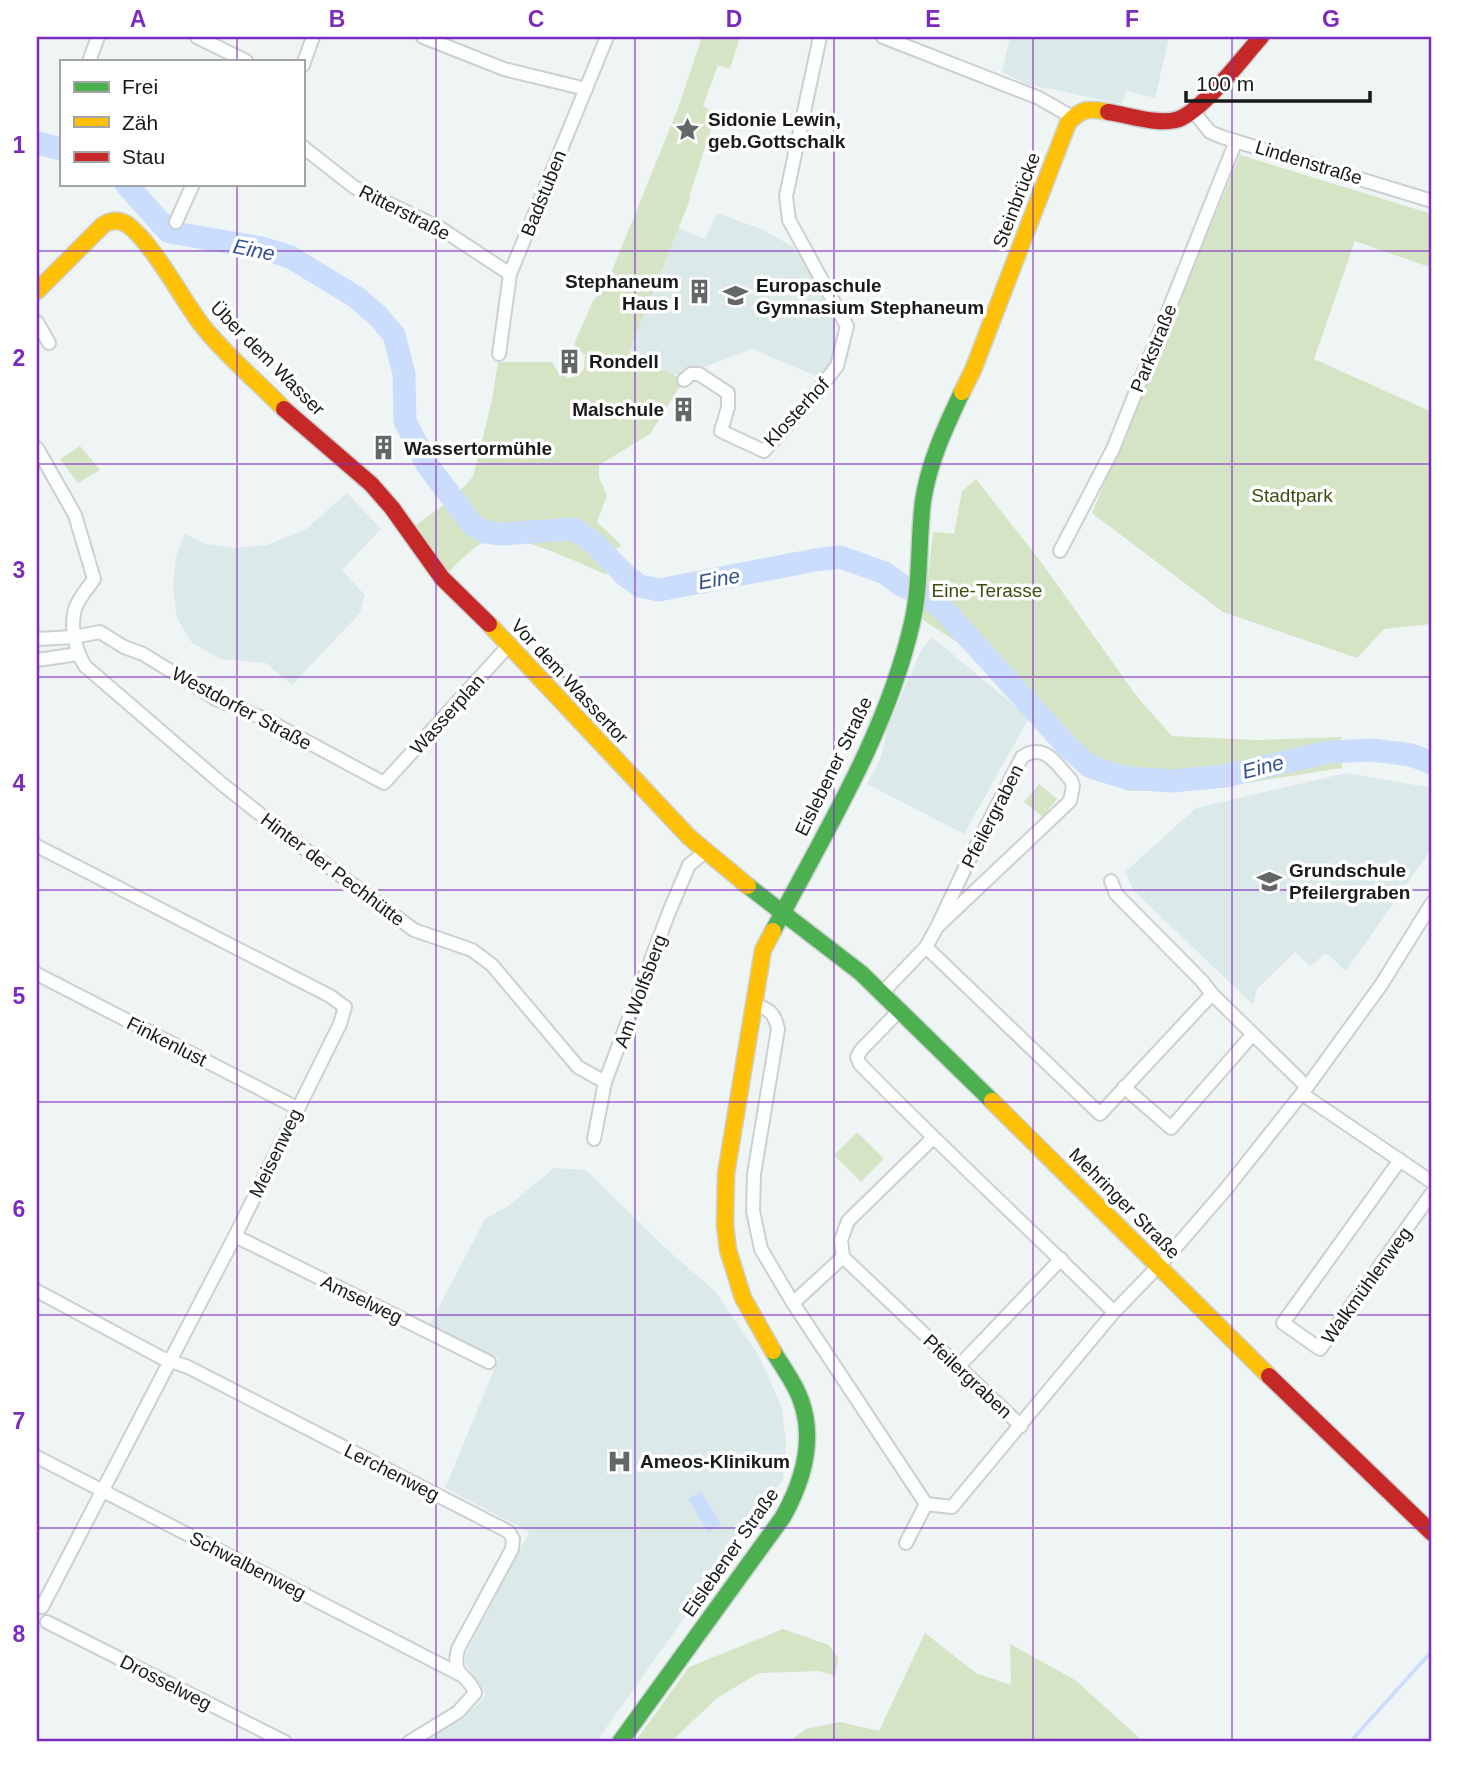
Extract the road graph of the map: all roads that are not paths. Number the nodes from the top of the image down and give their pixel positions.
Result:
1 (98, 37) edge
2 (197, 37) edge
3 (313, 37) edge
4 (423, 37) edge
5 (607, 37) edge
6 (820, 37) edge
7 (883, 37) edge
8 (1261, 37) edge
9 (89, 60) edge
10 (243, 60) edge
11 (304, 62) edge
12 (586, 89) junction
13 (1193, 111) junction
14 (1072, 117) junction
15 (1236, 141) junction
16 (304, 148) edge
17 (192, 186) edge
18 (1432, 201) edge
19 (176, 222) dead end
20 (510, 274) junction
21 (37, 292) edge
22 (37, 322) edge
23 (50, 343) dead end
24 (499, 354) dead end
25 (684, 380) dead end
26 (37, 448) edge
27 (933, 454) joint
28 (345, 461) joint
29 (1060, 551) dead end
30 (74, 637) junction
31 (37, 639) edge
32 (510, 645) junction
33 (78, 654) junction
34 (37, 660) edge
35 (384, 783) joint
36 (37, 846) edge
37 (705, 852) junction
38 (1111, 881) dead end
39 (1432, 903) edge
40 (782, 912) junction
41 (937, 928) junction
42 (926, 947) junction
43 (37, 974) edge
44 (881, 993) junction
45 (1212, 994) junction
46 (754, 1005) junction
47 (899, 1011) junction
48 (1253, 1034) junction
49 (605, 1083) junction
50 (1124, 1087) junction
51 (1304, 1090) junction
52 (297, 1108) junction
53 (933, 1138) junction
54 (594, 1139) dead end
55 (1400, 1160) junction
56 (1432, 1182) edge
57 (1432, 1193) edge
58 (235, 1236) junction
59 (843, 1257) junction
60 (1061, 1259) junction
61 (1159, 1265) junction
62 (37, 1291) edge
63 (793, 1303) junction
64 (1114, 1312) junction
65 (171, 1361) junction
66 (489, 1362) dead end
67 (958, 1367) junction
68 (1021, 1426) junction
69 (37, 1457) edge
70 (104, 1492) junction
71 (926, 1504) junction
72 (1432, 1534) edge
73 (906, 1543) dead end
74 (39, 1606) edge
75 (42, 1625) edge
76 (459, 1674) junction
77 (285, 1742) edge
78 (409, 1742) edge
79 (620, 1742) edge

1 - 9 street
2 - 10 street
3 - 11 street
4 - 12 street
5 - 12 street, Badstuben
6 - 25 street, Klosterhof
7 - 14 street
8 - 13 main road
12 - 20 street, Badstuben
13 - 14 main road
13 - 15 street, Lindenstraße
14 - 27 main road, Steinbrücke
15 - 18 street, Lindenstraße
15 - 29 street, Parkstraße
16 - 20 street, Ritterstraße
17 - 19 street
20 - 24 street, Badstuben
21 - 28 main road, Über dem Wasser
22 - 23 street
26 - 30 street
27 - 40 main road, Eislebener Straße
28 - 32 main road, Vor dem Wassertor
30 - 31 street
30 - 33 street, Hinter der Pechhütte
30 - 35 street, Westdorfer Straße
32 - 35 street, Wasserplan
32 - 37 main road, Vor dem Wassertor
33 - 34 street
33 - 49 street, Hinter der Pechhütte
36 - 52 street, Meisenweg
37 - 40 main road, Vor dem Wassertor
37 - 49 street, Am Wolfsberg
38 - 45 street
39 - 51 street, Pfeilergraben
40 - 44 main road, Mehringer Straße
40 - 46 main road, Eislebener Straße
41 - 41 street, Pfeilergraben
41 - 42 street, Pfeilergraben
42 - 44 street, Pfeilergraben
42 - 50 street
43 - 52 street, Finkenlust
44 - 47 main road, Mehringer Straße
45 - 48 street
45 - 50 street
46 - 63 street
46 - 79 main road, Eislebener Straße
47 - 53 street
47 - 61 main road, Mehringer Straße
48 - 50 street
48 - 51 street
49 - 54 street, Am Wolfsberg
51 - 55 street
51 - 61 street, Pfeilergraben
52 - 58 street, Meisenweg
53 - 59 street
53 - 60 street
55 - 56 street
55 - 57 street, Walkmühlenweg
58 - 65 street, Meisenweg
58 - 66 street, Amselweg
59 - 63 street
59 - 67 street, Pfeilergraben
60 - 64 street
60 - 67 street
61 - 64 street, Pfeilergraben
61 - 72 main road, Mehringer Straße
62 - 65 street, Lerchenweg
63 - 71 street
64 - 68 street, Pfeilergraben
65 - 70 street, Meisenweg
65 - 76 street, Lerchenweg
67 - 68 street, Pfeilergraben
68 - 71 street, Pfeilergraben
69 - 70 street, Schwalbenweg
70 - 74 street, Meisenweg
70 - 76 street, Schwalbenweg
71 - 73 street
74 - 75 street, Meisenweg
75 - 77 street, Drosselweg
76 - 78 street, Lerchenweg

